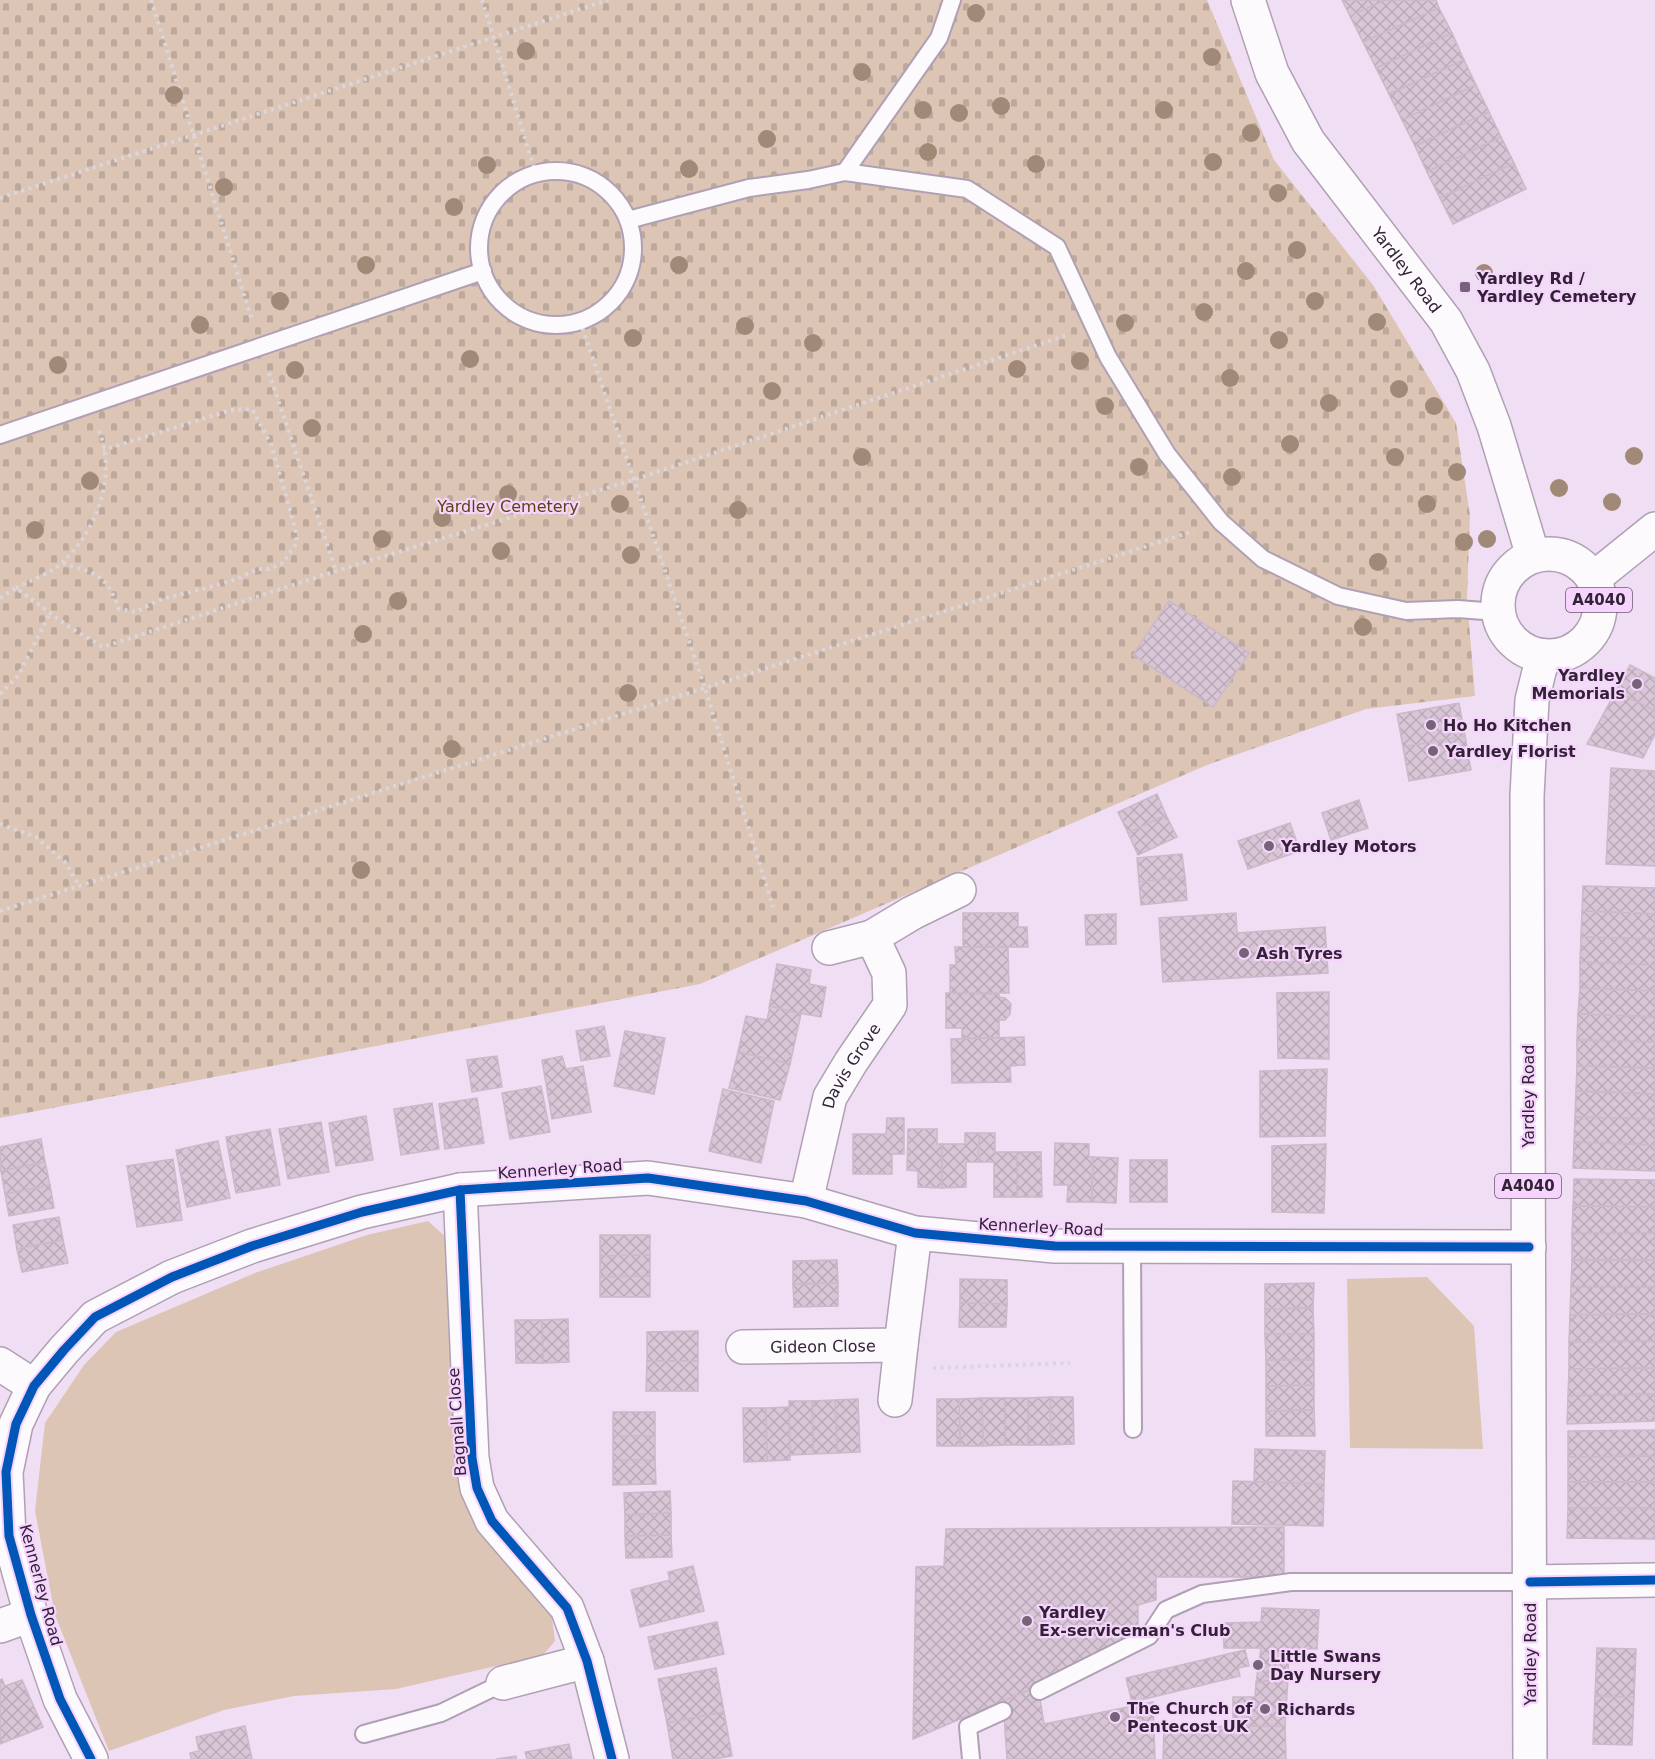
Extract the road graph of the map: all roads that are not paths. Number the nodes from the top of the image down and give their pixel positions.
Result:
1 (952, 0) edge
2 (1248, 0) edge
3 (844, 172) junction
4 (628, 220) junction
5 (483, 271) junction
6 (0, 435) edge
7 (1655, 529) edge
8 (1533, 556) junction
9 (1593, 579) junction
10 (1497, 612) junction
11 (1543, 656) junction
12 (959, 890) dead end
13 (872, 937) junction
14 (830, 948) dead end
15 (460, 1190) junction
16 (806, 1202) junction
17 (915, 1233) junction
18 (1132, 1246) junction
19 (1529, 1247) junction
20 (743, 1347) dead end
21 (0, 1364) edge
22 (34, 1386) junction
23 (1133, 1429) dead end
24 (1655, 1580) edge
25 (1530, 1582) junction
26 (31, 1615) junction
27 (0, 1626) edge
28 (587, 1661) junction
29 (503, 1683) joint
30 (1039, 1691) dead end
31 (1003, 1711) dead end
32 (1531, 1718) junction
33 (364, 1734) dead end
34 (91, 1759) edge
35 (612, 1759) edge
36 (971, 1759) edge
37 (1516, 1759) edge
38 (1530, 1759) edge

1 - 3 lane
2 - 8 street, Yardley Road
3 - 4 lane
3 - 10 lane
4 - 5 lane
4 - 5 lane
5 - 6 lane
7 - 9 street, A4040
8 - 9 street, A4040
8 - 10 street
9 - 11 street, A4040
10 - 11 street
11 - 19 street, Yardley Road / A4040
12 - 13 street
13 - 14 street
13 - 16 street, Davis Grove
15 - 16 street, Kennerley Road
15 - 22 street, Kennerley Road
15 - 28 street, Bagnall Close
16 - 17 street, Kennerley Road
17 - 18 street, Kennerley Road
17 - 20 street, Gideon Close
18 - 19 street, Kennerley Road
18 - 23 lane
19 - 25 street, Yardley Road / A4040
21 - 22 street
22 - 26 street, Kennerley Road
24 - 25 street
25 - 30 lane
25 - 32 street, Yardley Road / A4040
26 - 27 street
26 - 34 street, Kennerley Road
28 - 29 street
28 - 35 street, Bagnall Close
29 - 33 lane
31 - 36 lane
32 - 37 street, Yardley Road / A4040
32 - 38 street, Yardley Road / A4040

